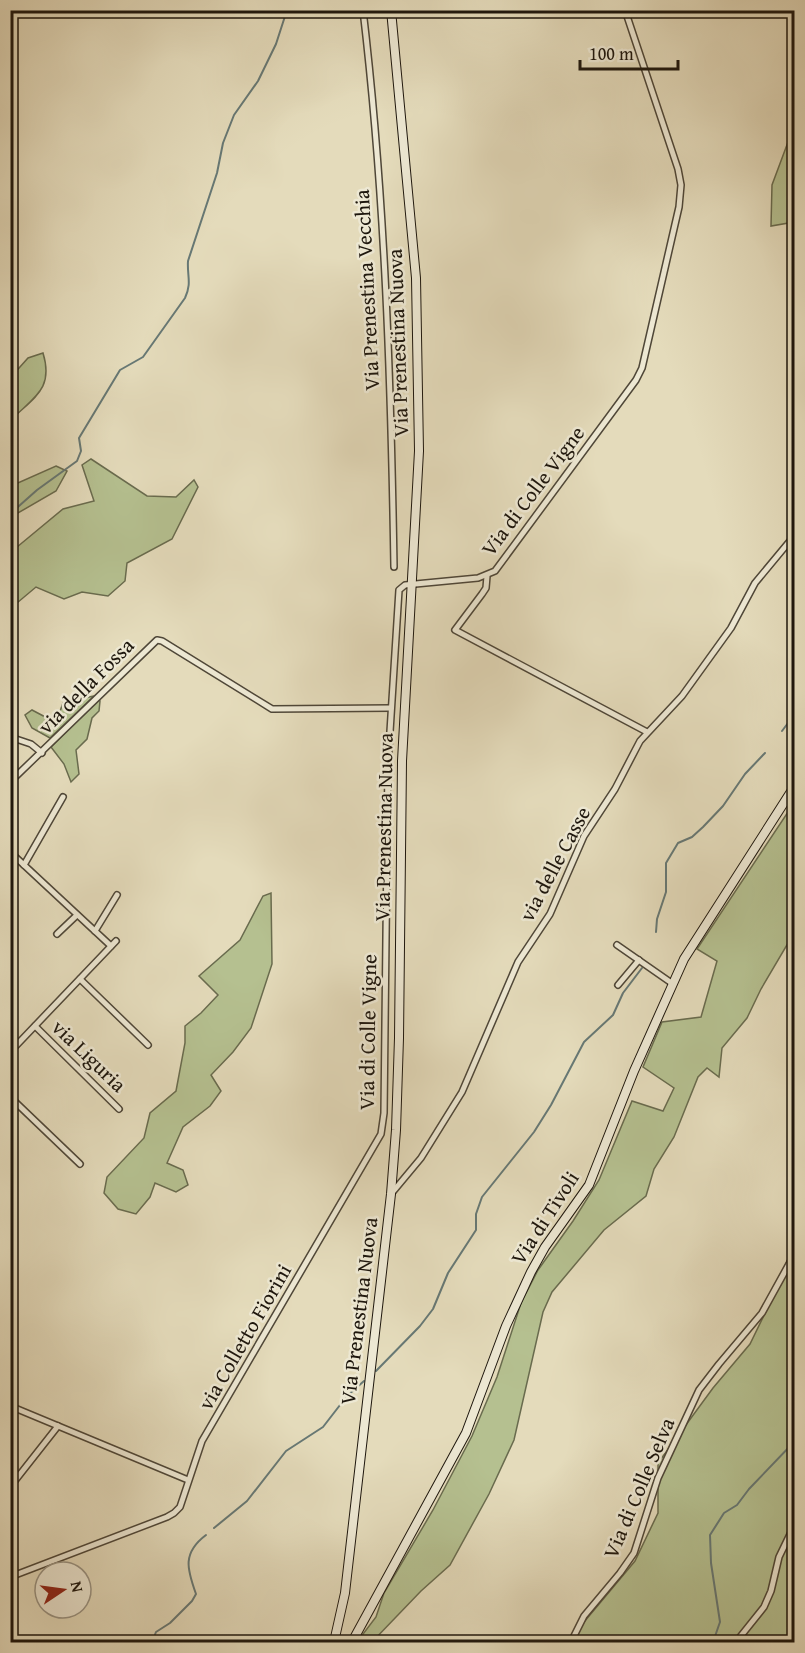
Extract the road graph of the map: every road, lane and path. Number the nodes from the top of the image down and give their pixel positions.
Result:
1 (363, 10) edge
2 (391, 10) edge
3 (625, 10) edge
4 (795, 536) edge
5 (394, 567) dead end
6 (487, 576) junction
7 (412, 585) junction
8 (391, 708) junction
9 (647, 732) junction
10 (10, 737) edge
11 (42, 753) junction
12 (10, 782) edge
13 (795, 787) edge
14 (63, 797) dead end
15 (10, 852) edge
16 (24, 865) junction
17 (117, 895) dead end
18 (77, 915) junction
19 (95, 931) junction
20 (57, 934) dead end
21 (116, 941) dead end
22 (617, 945) dead end
23 (111, 946) junction
24 (639, 960) junction
25 (80, 979) junction
26 (673, 984) junction
27 (618, 985) dead end
28 (35, 1026) junction
29 (148, 1045) dead end
30 (10, 1052) edge
31 (10, 1097) edge
32 (119, 1109) dead end
33 (80, 1164) dead end
34 (391, 1194) junction
35 (336, 1213) joint
36 (795, 1256) edge
37 (10, 1406) edge
38 (58, 1426) junction
39 (188, 1480) junction
40 (10, 1488) edge
41 (795, 1526) edge
42 (10, 1577) edge
43 (334, 1642) edge
44 (352, 1642) edge
45 (572, 1642) edge
46 (736, 1642) edge

1 - 5 street, Via Prenestina Vecchia
2 - 7 main road, Via Prenestina Nuova
3 - 6 street, Via di Colle Vigne
4 - 9 street, via delle Casse
6 - 7 street, Via di Colle Vigne
6 - 9 street
7 - 8 street, Via di Colle Vigne
7 - 34 main road, Via Prenestina Nuova
8 - 11 street, via della Fossa
8 - 35 street, Via di Colle Vigne
9 - 34 street, via delle Casse
10 - 11 street
11 - 12 street, via della Fossa
13 - 26 main road, Via di Tivoli
14 - 16 street
15 - 16 street
16 - 18 street
17 - 19 street
18 - 19 street
18 - 20 street
19 - 23 street
21 - 23 street
22 - 24 street
23 - 25 street
24 - 26 street
24 - 27 street
25 - 28 street
25 - 29 street
26 - 44 main road, Via di Tivoli
28 - 30 street
28 - 32 street, via Liguria
31 - 33 street
34 - 43 main road, Via Prenestina Nuova
35 - 39 street, via Colletto Fiorini
36 - 45 street, Via di Colle Selva
37 - 38 street
38 - 39 street
38 - 40 street
39 - 42 street, via Colletto Fiorini
41 - 46 street

